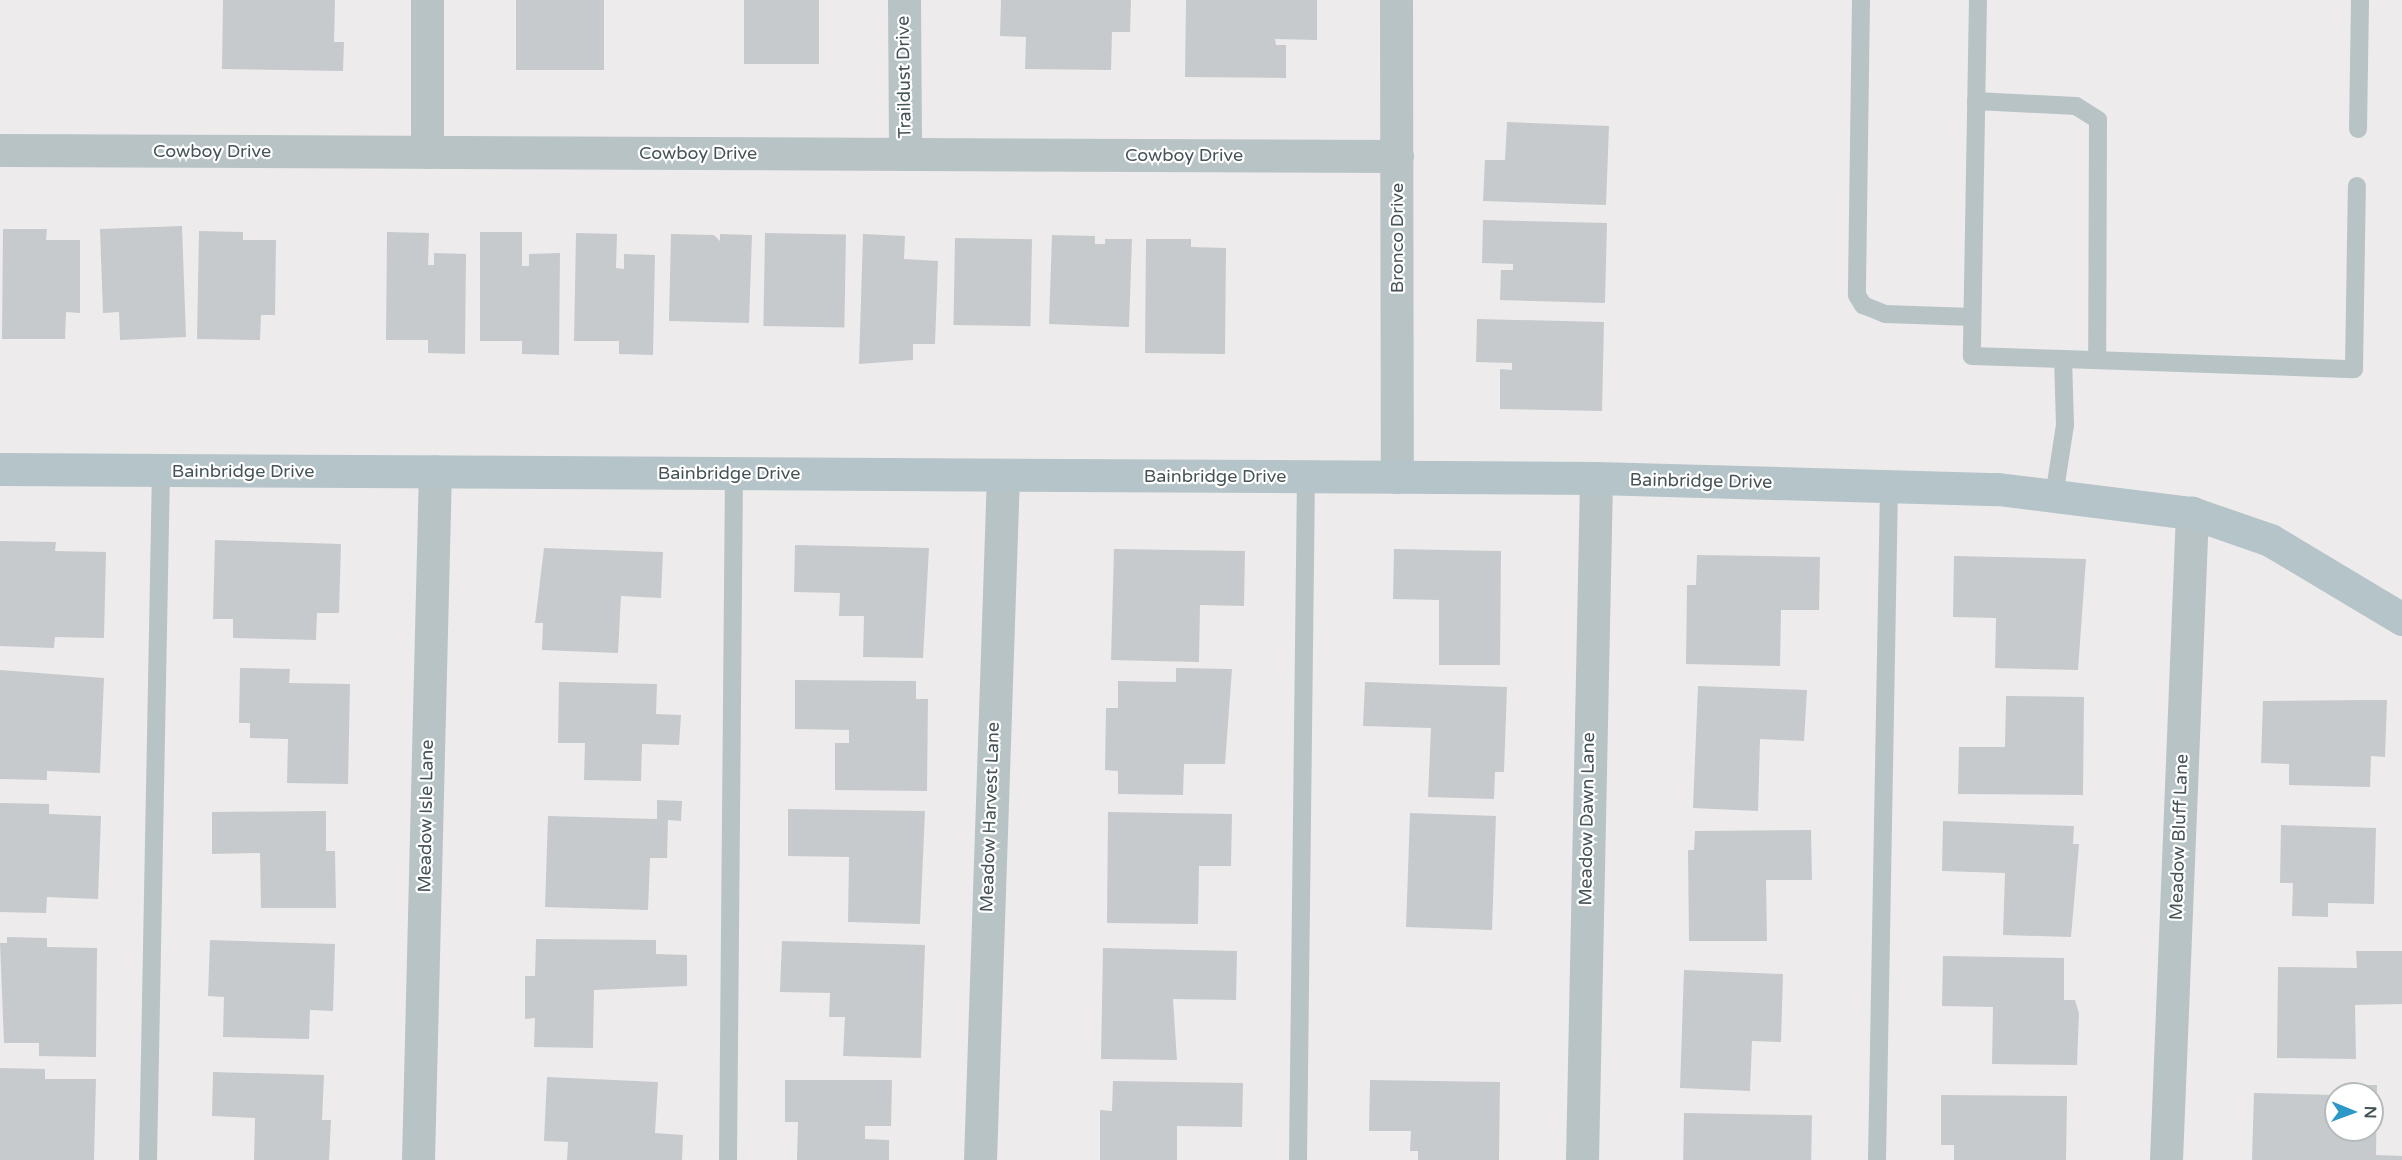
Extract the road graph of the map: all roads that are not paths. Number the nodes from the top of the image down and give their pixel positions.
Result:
1 (427, 0) edge
2 (904, 0) edge
3 (1396, 0) edge
4 (1861, 0) edge
5 (1978, 0) edge
6 (2360, 0) edge
7 (1976, 101) junction
8 (2358, 129) dead end
9 (0, 150) edge
10 (427, 152) junction
11 (905, 154) junction
12 (1397, 156) junction
13 (2357, 186) dead end
14 (1972, 317) junction
15 (2063, 359) junction
16 (2097, 360) junction
17 (0, 469) edge
18 (162, 470) junction
19 (435, 471) junction
20 (734, 473) junction
21 (1003, 475) junction
22 (1306, 476) junction
23 (1397, 477) junction
24 (1596, 478) junction
25 (1889, 486) junction
26 (2055, 496) junction
27 (2192, 513) junction
28 (2402, 619) edge
29 (148, 1160) edge
30 (418, 1160) edge
31 (728, 1160) edge
32 (980, 1160) edge
33 (1298, 1160) edge
34 (1582, 1160) edge
35 (1877, 1160) edge
36 (2166, 1160) edge

1 - 10 street
2 - 11 street, Traildust Drive
3 - 12 street, Bronco Drive
4 - 14 lane
5 - 7 lane
6 - 8 lane
7 - 14 lane
7 - 16 lane
9 - 10 street, Cowboy Drive
10 - 11 street, Cowboy Drive
11 - 12 street, Cowboy Drive
12 - 23 street, Bronco Drive
13 - 16 lane
14 - 15 lane
15 - 16 lane
15 - 26 lane
17 - 18 street, Bainbridge Drive
18 - 19 street, Bainbridge Drive
18 - 29 lane
19 - 20 street, Bainbridge Drive
19 - 30 street, Meadow Isle Lane
20 - 21 street, Bainbridge Drive
20 - 31 lane
21 - 22 street, Bainbridge Drive
21 - 32 street, Meadow Harvest Lane
22 - 23 street, Bainbridge Drive
22 - 33 lane
23 - 24 street, Bainbridge Drive
24 - 25 street, Bainbridge Drive
24 - 34 street, Meadow Dawn Lane
25 - 26 street, Bainbridge Drive
25 - 35 lane
26 - 27 street, Bainbridge Drive
27 - 28 street, Bainbridge Drive
27 - 36 street, Meadow Bluff Lane

